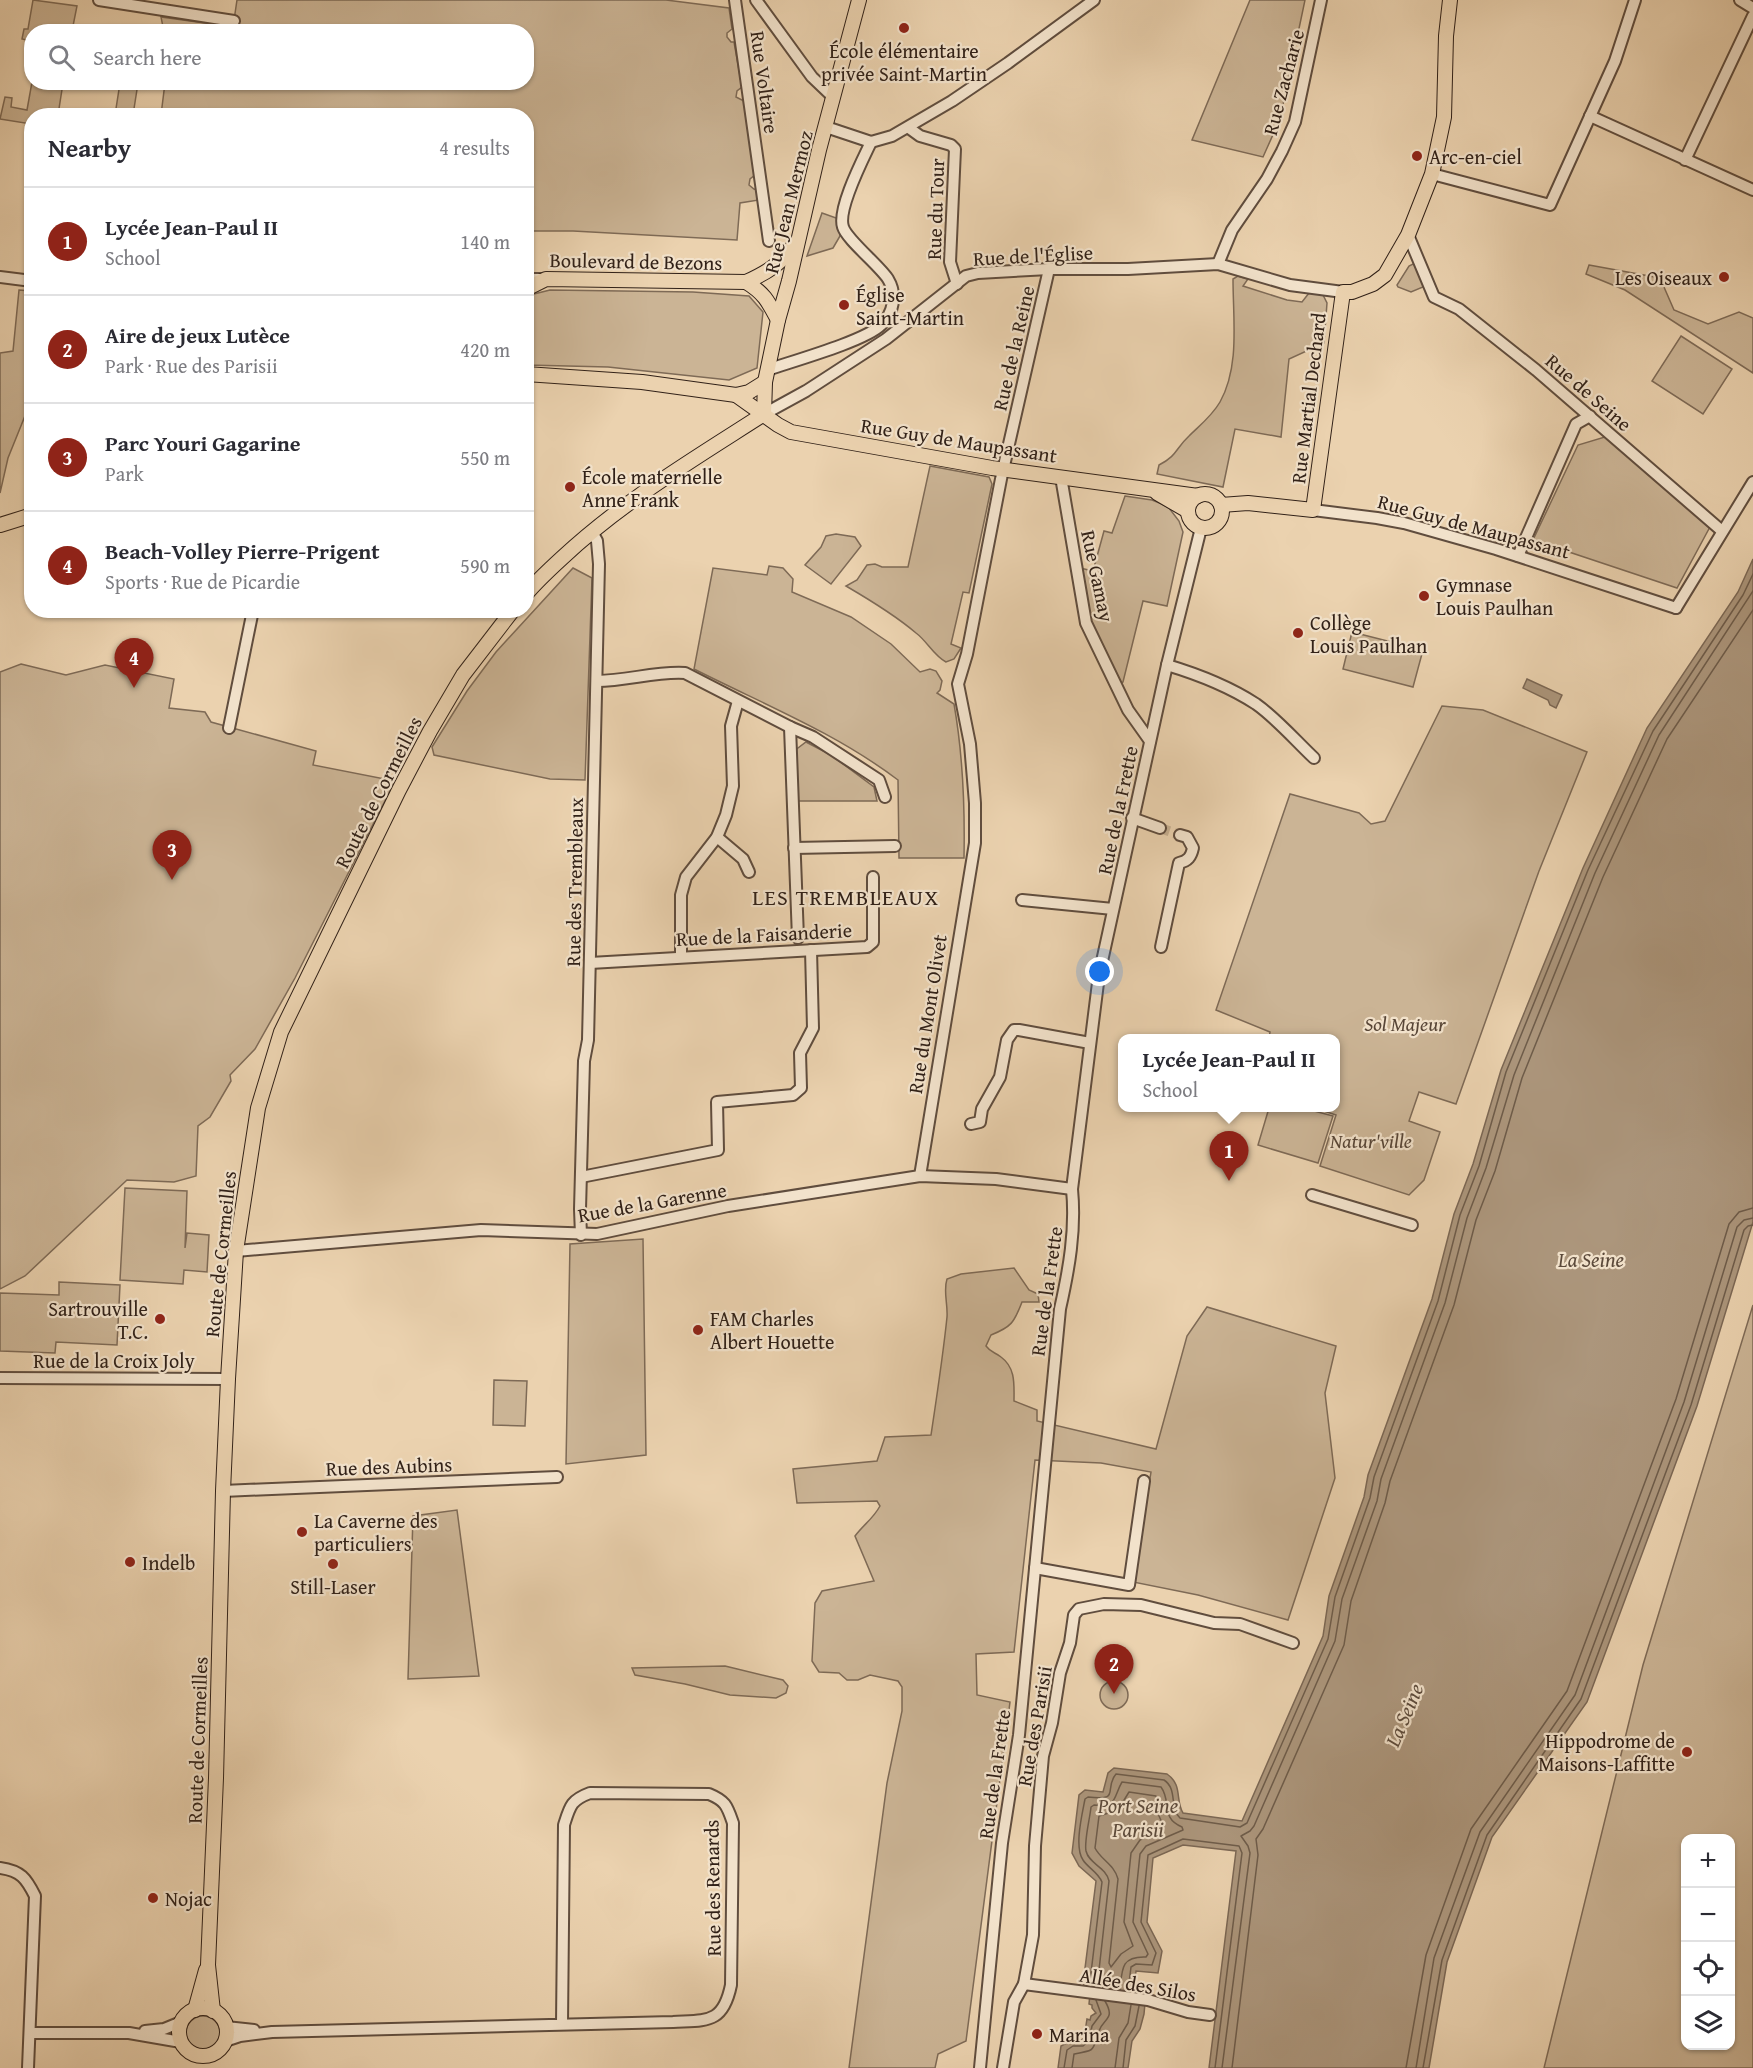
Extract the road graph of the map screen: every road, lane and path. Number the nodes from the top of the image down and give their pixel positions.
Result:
1 (99, 0) edge
2 (735, 0) edge
3 (756, 0) edge
4 (859, 0) edge
5 (1094, 0) edge
6 (1322, 0) edge
7 (1450, 0) edge
8 (1635, 0) edge
9 (1740, 0) edge
10 (169, 5) edge
11 (1753, 8) edge
12 (1753, 16) edge
13 (234, 21) dead end
14 (832, 97) junction
15 (1590, 116) junction
16 (826, 126) junction
17 (909, 128) junction
18 (871, 142) junction
19 (1685, 160) junction
20 (1432, 174) junction
21 (1753, 190) edge
22 (1408, 235) junction
23 (798, 238) junction
24 (769, 241) dead end
25 (1218, 264) junction
26 (1049, 269) junction
27 (0, 277) edge
28 (534, 279) edge
29 (546, 279) junction
30 (24, 280) edge
31 (746, 282) junction
32 (957, 284) junction
33 (534, 285) edge
34 (1343, 292) junction
35 (778, 320) junction
36 (534, 375) edge
37 (766, 376) junction
38 (736, 395) junction
39 (764, 414) junction
40 (1590, 416) junction
41 (1004, 470) junction
42 (1062, 477) junction
43 (1753, 482) edge
44 (1152, 490) junction
45 (1198, 496) junction
46 (1221, 504) junction
47 (1313, 510) junction
48 (1188, 511) junction
49 (24, 517) edge
50 (1, 524) edge
51 (1202, 528) junction
52 (1722, 531) junction
53 (592, 532) junction
54 (1518, 556) junction
55 (534, 586) edge
56 (251, 618) edge
57 (507, 618) edge
58 (1167, 665) junction
59 (597, 681) junction
60 (738, 700) junction
61 (790, 727) junction
62 (229, 728) dead end
63 (1150, 741) junction
64 (1314, 758) dead end
65 (885, 797) dead end
66 (1132, 818) junction
67 (1160, 828) tunnel mouth
68 (1179, 835) tunnel mouth
69 (717, 837) junction
70 (895, 846) dead end
71 (794, 848) junction
72 (749, 872) dead end
73 (873, 877) dead end
74 (1022, 900) dead end
75 (1113, 909) junction
76 (798, 938) dead end
77 (1161, 946) dead end
78 (811, 950) junction
79 (681, 956) junction
80 (590, 963) junction
81 (1090, 1043) junction
82 (971, 1124) dead end
83 (581, 1176) junction
84 (920, 1176) junction
85 (1072, 1189) junction
86 (1312, 1195) dead end
87 (1412, 1225) dead end
88 (581, 1235) junction
89 (236, 1251) junction
90 (0, 1378) edge
91 (228, 1379) junction
92 (557, 1477) dead end
93 (1144, 1482) dead end
94 (223, 1491) junction
95 (1035, 1568) junction
96 (1129, 1585) junction
97 (1128, 1604) junction
98 (1293, 1643) dead end
99 (0, 1868) edge
100 (208, 1965) junction
101 (1024, 1984) junction
102 (195, 2010) junction
103 (213, 2010) junction
104 (1210, 2015) dead end
105 (181, 2022) junction
106 (562, 2024) junction
107 (226, 2027) junction
108 (30, 2032) junction
109 (272, 2032) junction
110 (129, 2033) junction
111 (181, 2042) junction
112 (225, 2042) junction
113 (193, 2061) edge
114 (209, 2062) edge
115 (28, 2068) edge
116 (980, 2068) edge
117 (1003, 2068) edge

1 - 10 street
2 - 24 street, Rue Voltaire
3 - 14 street
4 - 14 main road, Rue Jean Mermoz
5 - 17 street
6 - 25 street, Rue Zacharie
7 - 20 main road
8 - 15 street
9 - 11 street
10 - 13 street
12 - 19 street
14 - 16 main road, Rue Jean Mermoz
15 - 19 street
15 - 20 street
16 - 18 street
16 - 23 main road, Rue Jean Mermoz
17 - 18 street
17 - 32 street, Rue du Tour
18 - 37 street
19 - 21 street
20 - 22 main road
22 - 34 main road
22 - 40 street, Rue de Seine
23 - 31 main road, Boulevard de Bezons
23 - 35 main road, Rue Jean Mermoz
25 - 26 street, Rue de l'Église
25 - 34 street, Rue de l'Église
26 - 32 street, Rue de l'Église
26 - 41 street, Rue de la Reine
27 - 30 street
28 - 29 street, Boulevard de Bezons
29 - 31 main road, Boulevard de Bezons
29 - 33 main road
31 - 35 main road, Boulevard de Bezons
32 - 39 street, Rue de l'Église
34 - 47 main road, Rue Martial Dechard
35 - 37 main road, Rue Jean Mermoz
36 - 38 main road
37 - 38 main road
37 - 39 main road, Rue Jean Mermoz
38 - 39 main road, Rue Guy de Maupassant
39 - 41 main road, Rue Guy de Maupassant
39 - 53 main road
40 - 52 street, Rue de Seine
40 - 54 street
41 - 42 main road, Rue Guy de Maupassant
41 - 84 street, Rue du Mont Olivet
42 - 44 main road, Rue Guy de Maupassant
42 - 63 street, Rue Gamay
43 - 52 street
44 - 45 main road, Rue Guy de Maupassant
44 - 48 main road, Rue Guy de Maupassant
45 - 46 main road
45 - 48 main road
46 - 47 main road, Rue Guy de Maupassant
46 - 51 main road
47 - 54 street, Rue Guy de Maupassant
48 - 51 main road
49 - 50 main road
51 - 58 street, Rue de la Frette
52 - 54 street, Rue Guy de Maupassant
53 - 55 main road
53 - 59 street, Rue des Trembleaux
56 - 62 street
57 - 89 main road, Route de Cormeilles
58 - 63 street, Rue de la Frette
58 - 64 street
59 - 60 street
59 - 80 street, Rue des Trembleaux
60 - 61 street
60 - 69 street
61 - 65 street
61 - 71 street
63 - 66 street, Rue de la Frette
66 - 67 street
66 - 75 street, Rue de la Frette
68 - 77 street
69 - 72 street
69 - 79 street
70 - 71 street
71 - 76 street
73 - 78 street, Rue de la Faisanderie
74 - 75 street
75 - 81 street, Rue de la Frette
78 - 79 street, Rue de la Faisanderie
78 - 83 street
79 - 80 street, Rue de la Faisanderie
80 - 83 street, Rue des Trembleaux
81 - 82 street
81 - 85 street, Rue de la Frette
83 - 88 street, Rue des Trembleaux
84 - 85 street, Rue de la Garenne
84 - 88 street, Rue de la Garenne
85 - 95 street, Rue de la Frette
86 - 87 street
88 - 89 street, Rue de la Garenne
89 - 91 main road, Route de Cormeilles
90 - 91 street, Rue de la Croix Joly
91 - 94 main road, Route de Cormeilles
92 - 94 street, Rue des Aubins
93 - 96 street
94 - 100 main road, Route de Cormeilles
95 - 96 street
95 - 116 street, Rue de la Frette
96 - 97 street
97 - 98 street, Rue des Parisii
97 - 101 street, Rue des Parisii
99 - 108 street
100 - 102 main road, Route de Cormeilles
100 - 103 main road, Route de Cormeilles
101 - 104 street, Allée des Silos
101 - 117 street, Rue des Parisii
102 - 103 main road
102 - 105 main road
103 - 107 main road
105 - 110 street
105 - 111 main road
106 - 106 street, Rue des Renards
106 - 109 street, Rue des Renards
107 - 109 street, Rue des Renards
107 - 112 main road
108 - 110 street
108 - 115 street
109 - 112 street, Rue des Renards
110 - 111 street
111 - 113 main road
112 - 114 main road
113 - 114 main road

